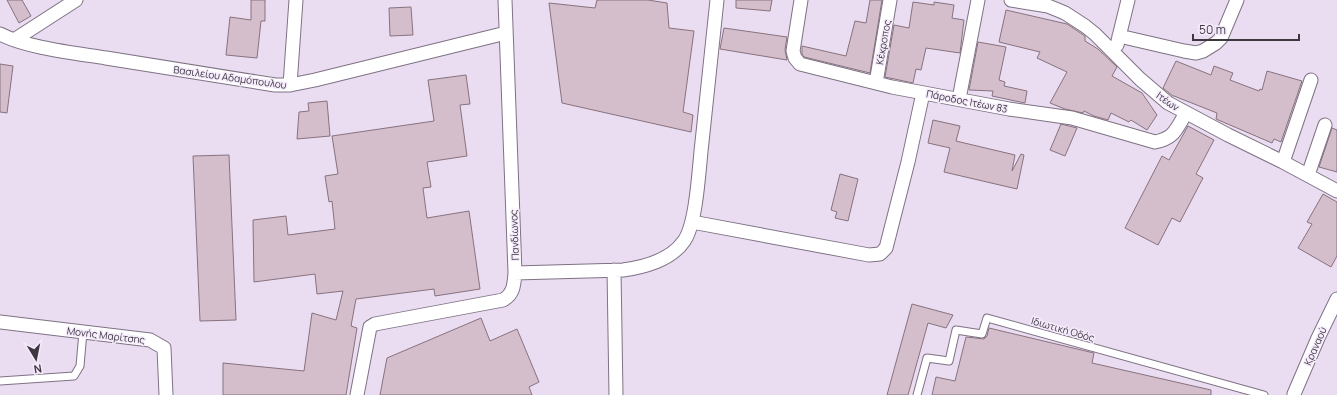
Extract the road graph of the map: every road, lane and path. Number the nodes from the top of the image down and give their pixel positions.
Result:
1 (76, 0) edge
2 (296, 0) edge
3 (505, 0) edge
4 (717, 0) edge
5 (801, 0) edge
6 (890, 0) edge
7 (978, 0) edge
8 (1011, 0) edge
9 (1128, 0) edge
10 (1237, 0) edge
11 (506, 33) junction
12 (0, 34) edge
13 (1119, 36) junction
14 (14, 40) junction
15 (1114, 55) junction
16 (1312, 80) dead end
17 (876, 83) junction
18 (290, 85) junction
19 (923, 93) junction
20 (958, 99) junction
21 (1186, 113) junction
22 (1325, 125) dead end
23 (1283, 162) junction
24 (1308, 175) junction
25 (1337, 191) edge
26 (692, 222) junction
27 (614, 270) junction
28 (515, 273) junction
29 (1337, 299) edge
30 (0, 322) edge
31 (83, 332) junction
32 (0, 381) edge
33 (1294, 394) edge
34 (166, 395) edge
35 (358, 395) edge
36 (616, 395) edge
37 (917, 395) edge
38 (1264, 395) edge

1 - 14 street
2 - 18 street
3 - 11 street, Πανδίωνος
4 - 26 street, Πανδίωνος
5 - 17 street, Πάροδος Ιτέων 83
6 - 17 street, Κέκροπος
7 - 20 street
8 - 15 street, Ιτέων
9 - 13 street
10 - 13 street
11 - 18 street, Βασιλείου Αδαμόπουλου
11 - 28 street, Πανδίωνος
12 - 14 street, Βασιλείου Αδαμόπουλου
13 - 15 street
14 - 18 street, Βασιλείου Αδαμόπουλου
15 - 21 street, Ιτέων
16 - 23 street
17 - 19 street, Πάροδος Ιτέων 83
19 - 20 street, Πάροδος Ιτέων 83
19 - 26 street
20 - 21 street, Πάροδος Ιτέων 83
21 - 23 street, Ιτέων
22 - 24 street
23 - 24 street, Ιτέων
24 - 25 street, Ιτέων
26 - 27 street, Πανδίωνος
27 - 28 street, Πανδίωνος
27 - 36 street
28 - 35 street
29 - 33 street, Κραναού
30 - 31 street, Μονής Μαρίτσης
31 - 32 lane
31 - 34 street, Μονής Μαρίτσης
37 - 38 lane, Ιδιωτική Οδός

